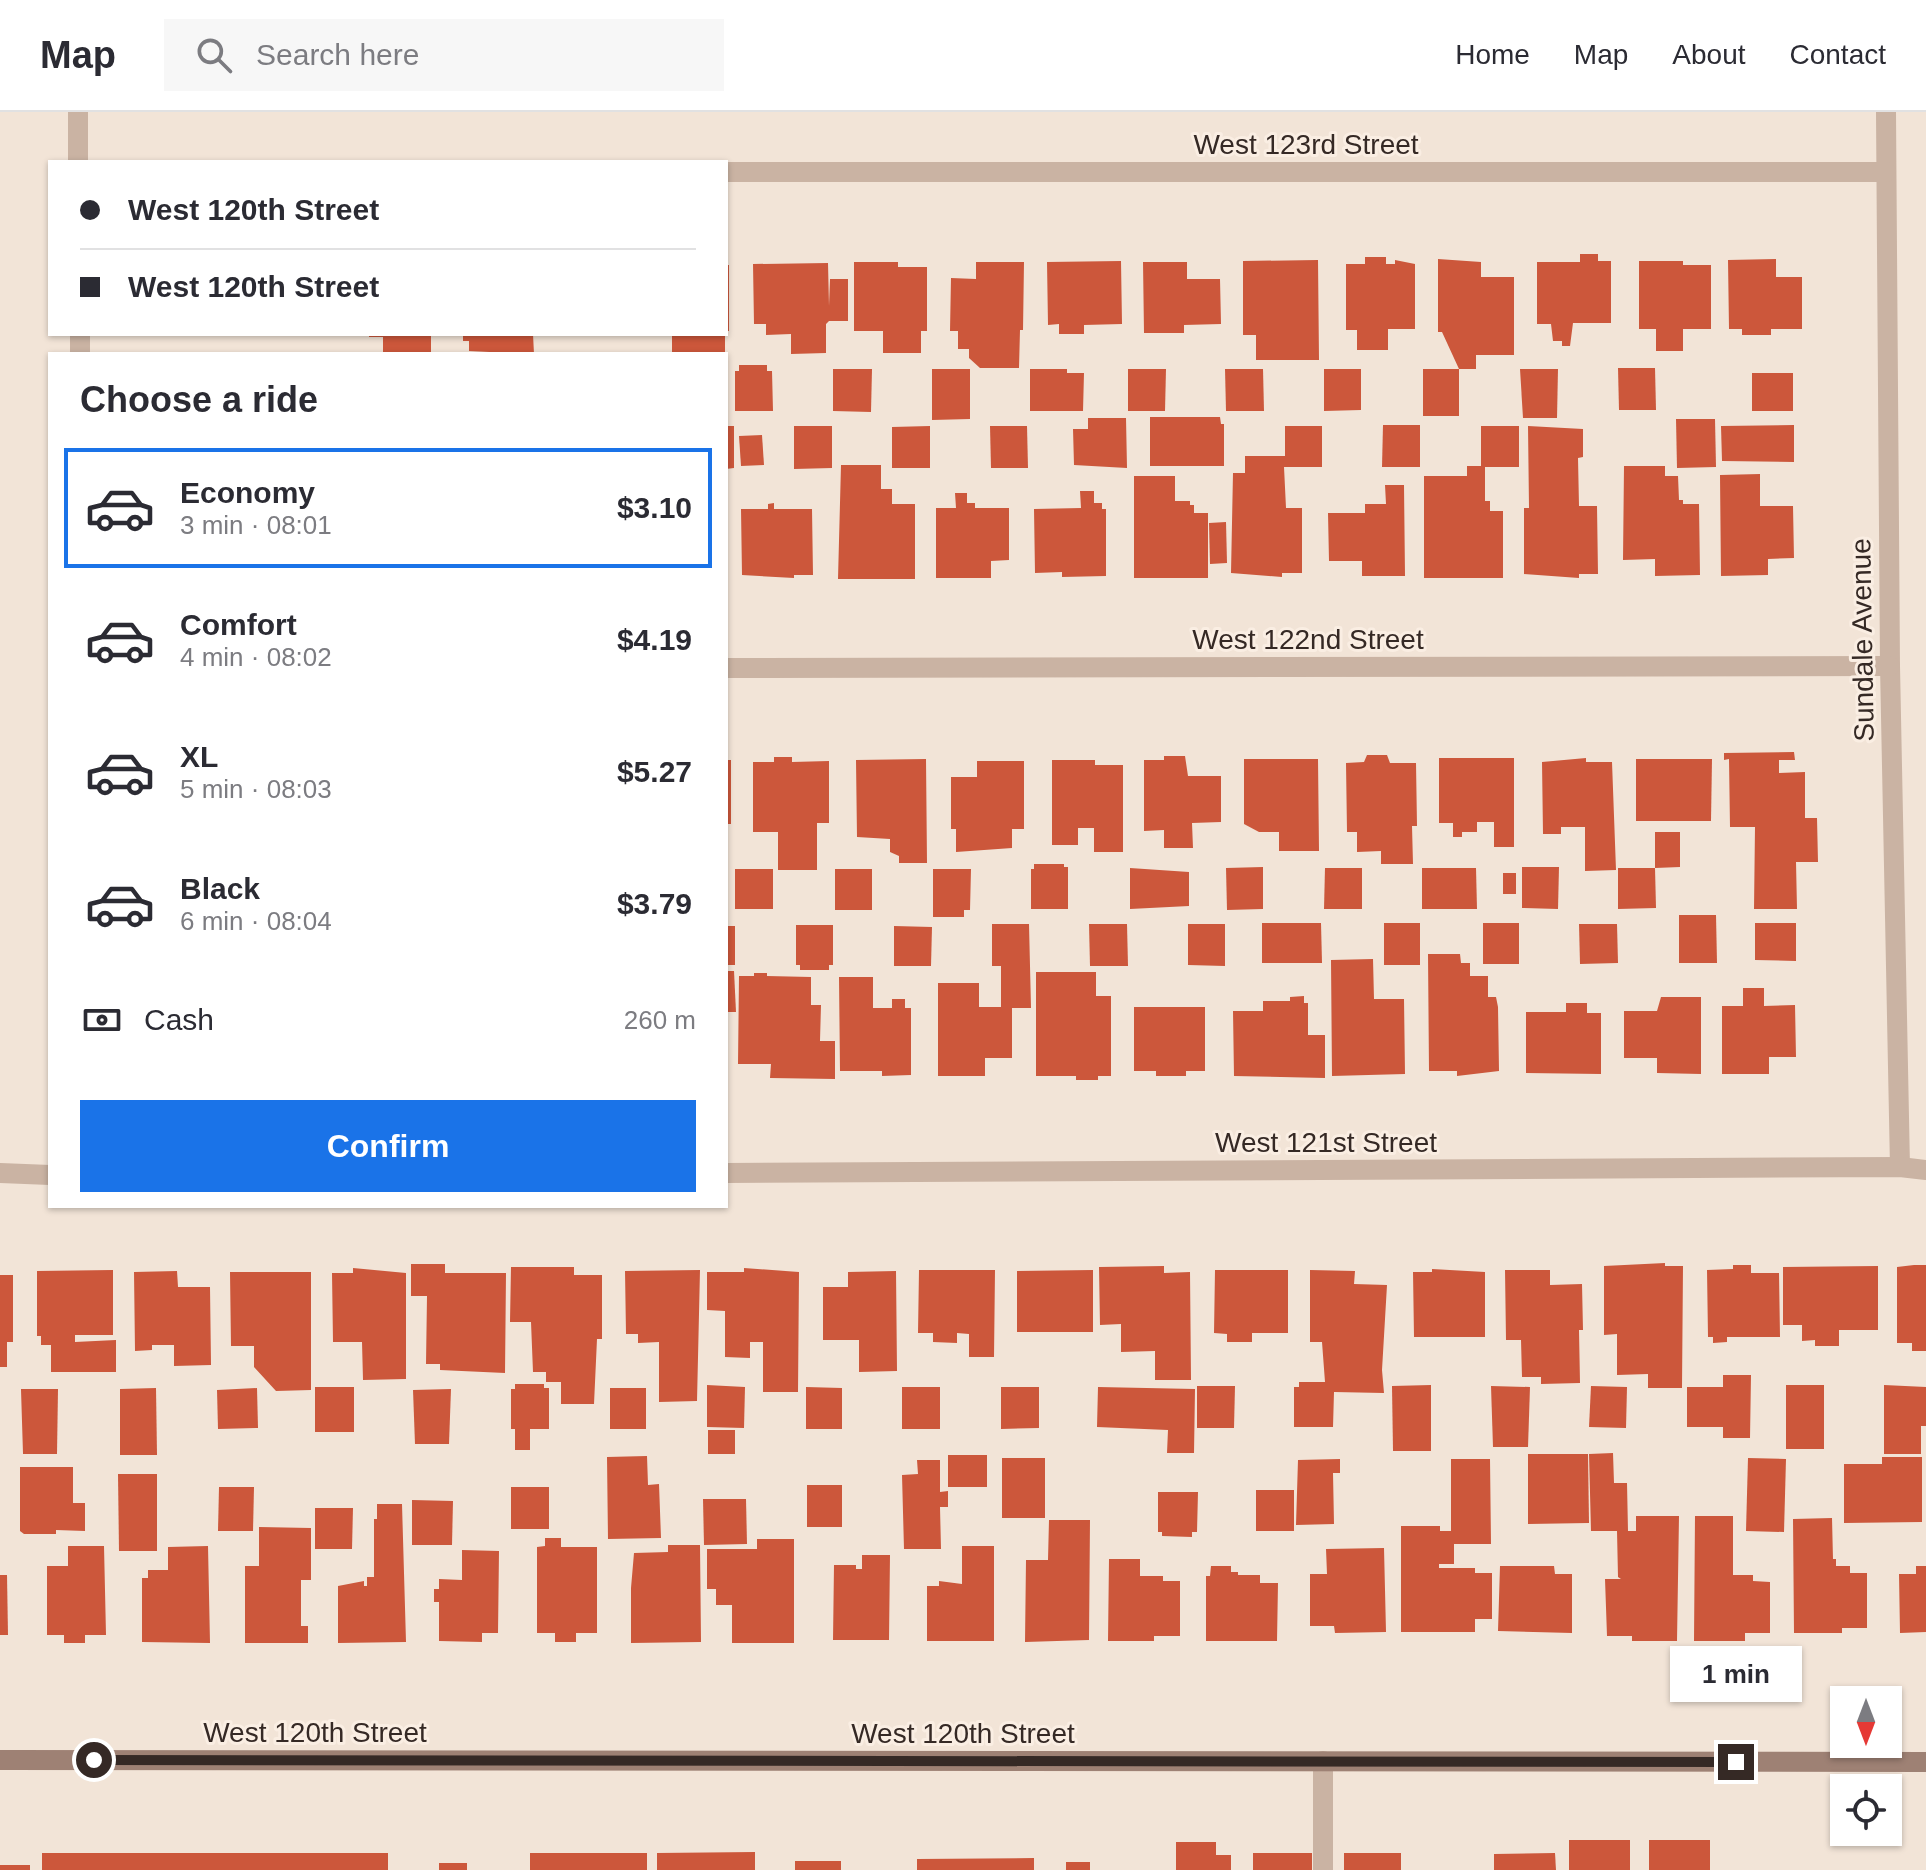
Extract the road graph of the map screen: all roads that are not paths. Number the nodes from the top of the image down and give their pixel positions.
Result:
1 (78, 112) edge
2 (1886, 112) edge
3 (78, 160) edge
4 (728, 172) edge
5 (1886, 172) junction
6 (1890, 666) junction
7 (728, 668) edge
8 (1900, 1167) junction
9 (1926, 1170) edge
10 (0, 1173) edge
11 (728, 1173) edge
12 (48, 1175) edge
13 (0, 1760) edge
14 (1323, 1761) junction
15 (1926, 1762) edge
16 (1323, 1870) edge

1 - 3 street
2 - 5 street, Sundale Avenue
4 - 5 street, West 123rd Street
5 - 6 street, Sundale Avenue
6 - 7 street, West 122nd Street
6 - 8 street, Sundale Avenue
8 - 9 street, West 121st Street
8 - 11 street, West 121st Street
10 - 12 street
13 - 14 main road, West 120th Street
14 - 15 main road, West 120th Street
14 - 16 street

